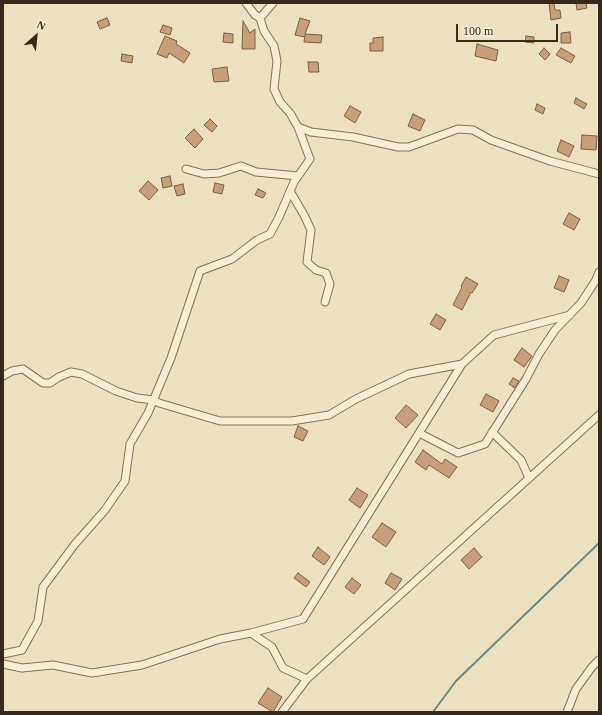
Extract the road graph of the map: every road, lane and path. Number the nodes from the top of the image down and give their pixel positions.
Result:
1 (246, 3) edge
2 (273, 3) edge
3 (260, 18) junction
4 (298, 127) junction
5 (186, 169) dead end
6 (599, 174) edge
7 (298, 176) junction
8 (290, 191) junction
9 (599, 272) edge
10 (325, 302) dead end
11 (570, 315) junction
12 (462, 364) junction
13 (3, 376) edge
14 (154, 400) junction
15 (599, 415) edge
16 (492, 432) junction
17 (419, 433) junction
18 (529, 478) junction
19 (251, 633) junction
20 (3, 654) edge
21 (599, 660) edge
22 (3, 664) edge
23 (307, 679) junction
24 (282, 712) edge
25 (567, 712) edge

1 - 3 street
2 - 3 street
3 - 4 street
4 - 6 street
4 - 7 street
5 - 7 street
7 - 8 street
8 - 10 street
8 - 14 street
9 - 11 street
11 - 12 street
11 - 16 street
12 - 14 street
12 - 17 street
13 - 14 street
14 - 20 street
15 - 18 street
16 - 17 street
16 - 18 street
17 - 19 street
18 - 23 street
19 - 22 street
19 - 23 street
21 - 25 street
23 - 24 street

